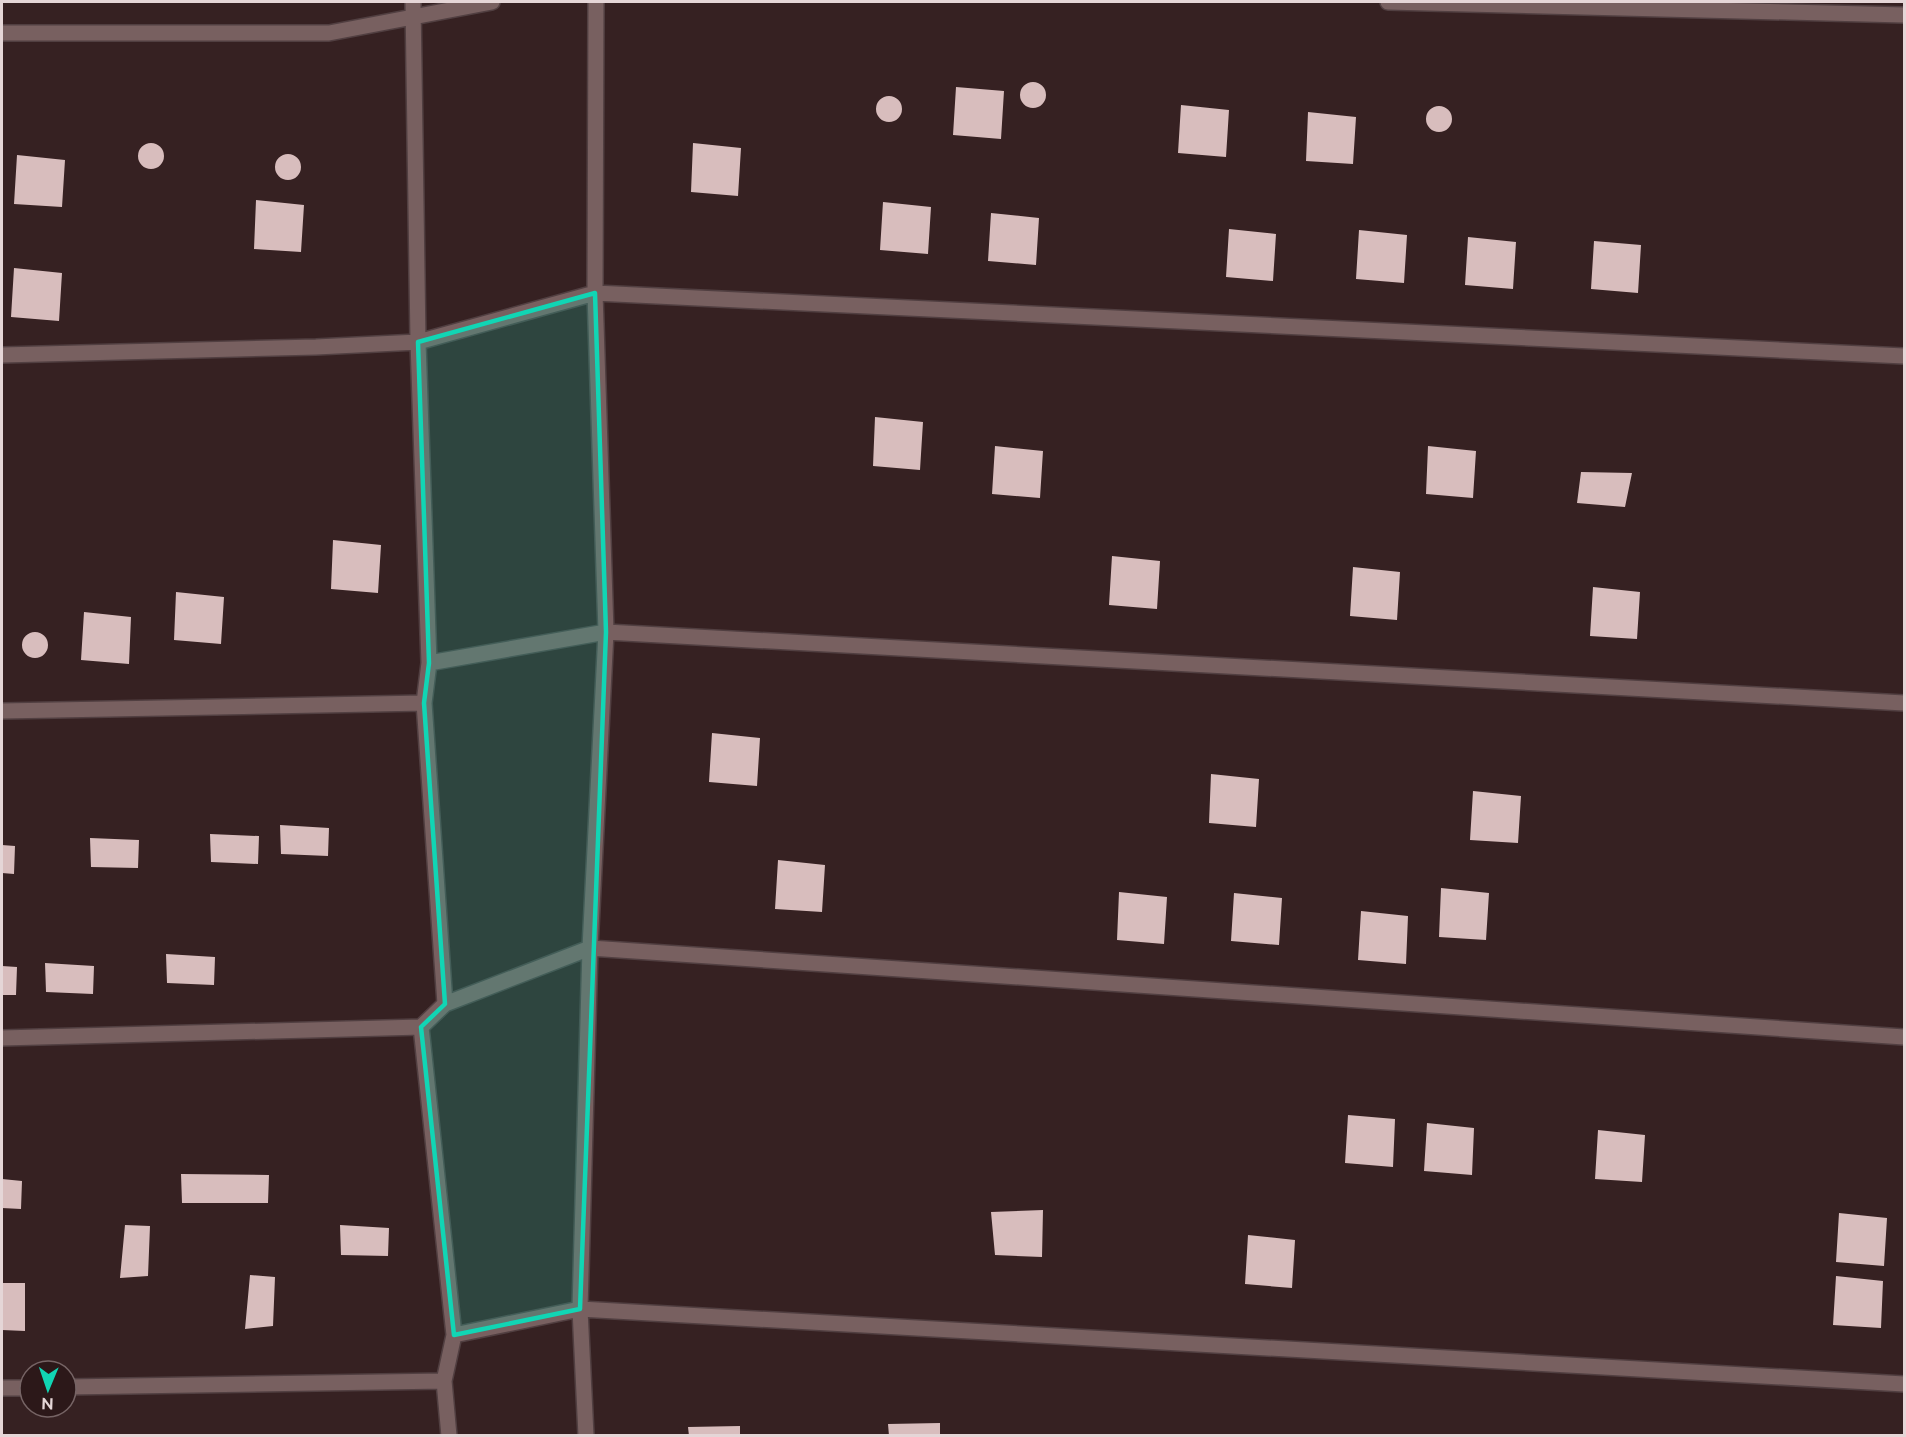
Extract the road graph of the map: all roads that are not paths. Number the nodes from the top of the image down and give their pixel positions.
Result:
1 (492, 2) edge
2 (596, 2) edge
3 (1388, 2) edge
4 (413, 9) edge
5 (1905, 15) edge
6 (2, 33) edge
7 (595, 293) junction
8 (418, 342) junction
9 (2, 355) edge
10 (1905, 356) edge
11 (606, 632) junction
12 (429, 663) junction
13 (424, 703) junction
14 (1905, 704) edge
15 (2, 711) edge
16 (590, 948) junction
17 (446, 1004) junction
18 (421, 1027) junction
19 (1905, 1036) edge
20 (2, 1038) edge
21 (580, 1309) junction
22 (454, 1335) junction
23 (444, 1381) junction
24 (1905, 1384) edge
25 (78, 1387) edge
26 (2, 1388) edge
27 (18, 1388) edge
28 (449, 1436) edge
29 (586, 1436) edge

1 - 4 street
2 - 7 street
3 - 5 street
4 - 6 street
4 - 8 street
7 - 8 street
7 - 10 street
7 - 11 street
8 - 9 street
8 - 12 street
11 - 12 street
11 - 14 street
11 - 16 street
12 - 13 street
13 - 15 street
13 - 17 street
16 - 17 street
16 - 19 street
16 - 21 street
17 - 18 street
18 - 20 street
18 - 22 street
21 - 22 street
21 - 24 street
21 - 29 street
22 - 23 street
23 - 25 street
23 - 28 street
26 - 27 street

